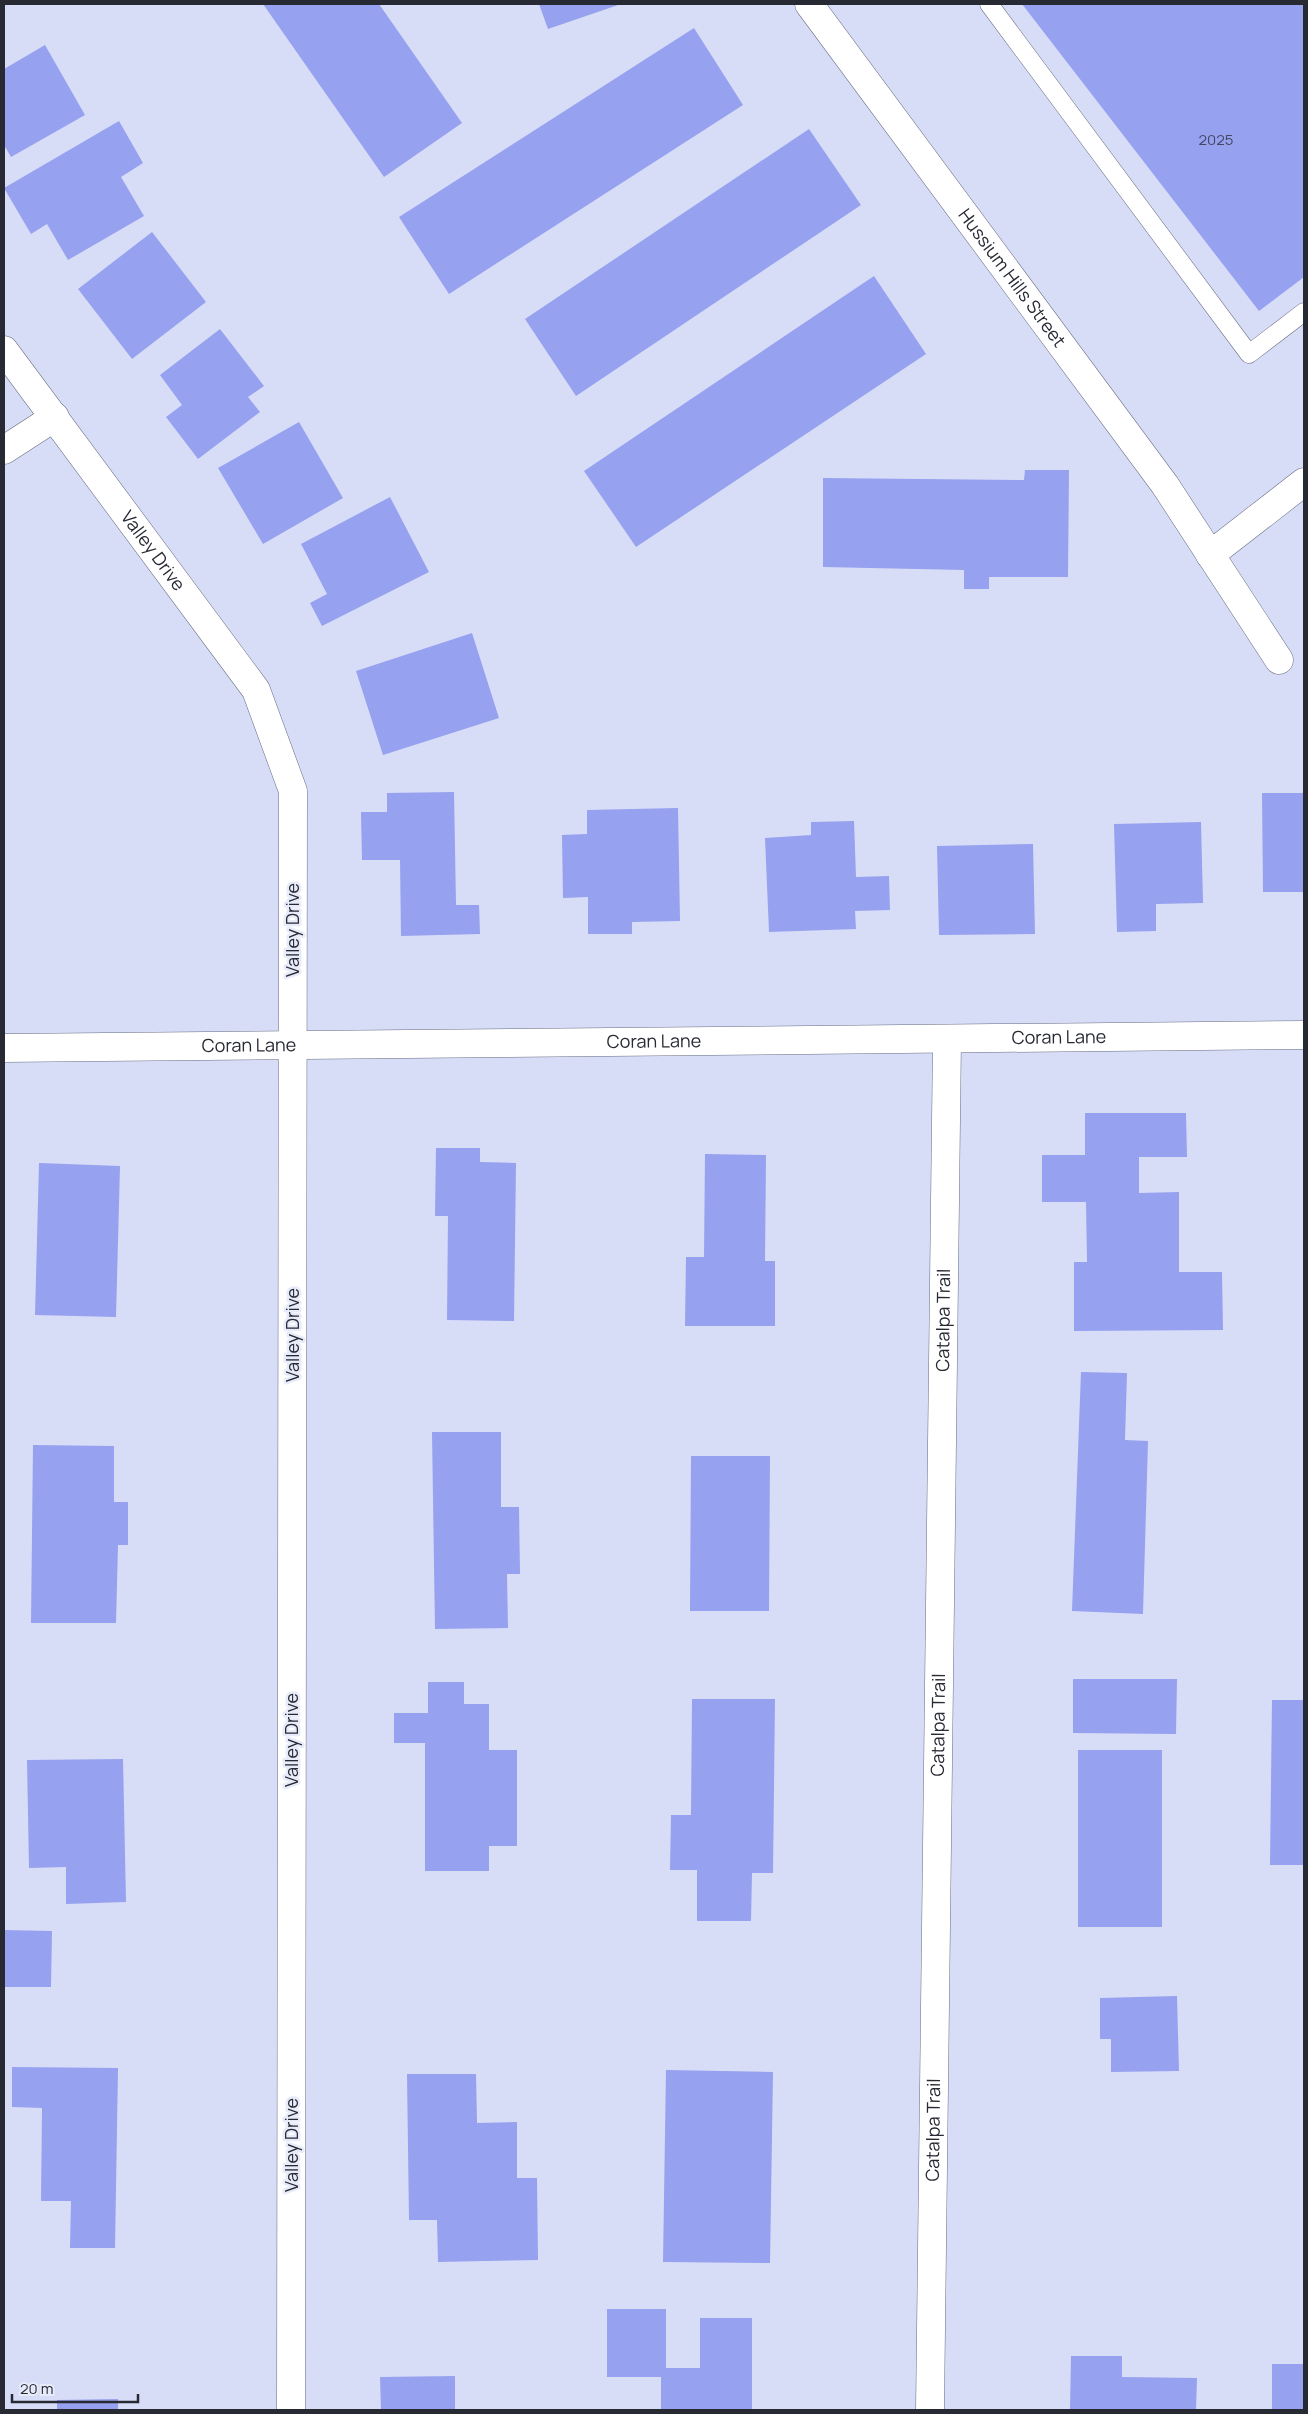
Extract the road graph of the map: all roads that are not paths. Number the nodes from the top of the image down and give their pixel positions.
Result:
1 (809, 4) edge
2 (989, 4) edge
3 (1304, 312) edge
4 (4, 350) edge
5 (55, 417) junction
6 (4, 450) edge
7 (1304, 482) edge
8 (1210, 555) junction
9 (1279, 660) dead end
10 (1304, 1035) edge
11 (947, 1040) junction
12 (293, 1046) junction
13 (4, 1048) edge
14 (291, 2410) edge
15 (930, 2410) edge

1 - 8 street, Hussium Hills Street
2 - 3 lane
4 - 5 street, Valley Drive
5 - 6 street
5 - 12 street, Valley Drive
7 - 8 street
8 - 9 street, Hussium Hills Street
10 - 11 street, Coran Lane
11 - 12 street, Coran Lane
11 - 15 street, Catalpa Trail
12 - 13 street, Coran Lane
12 - 14 street, Valley Drive

